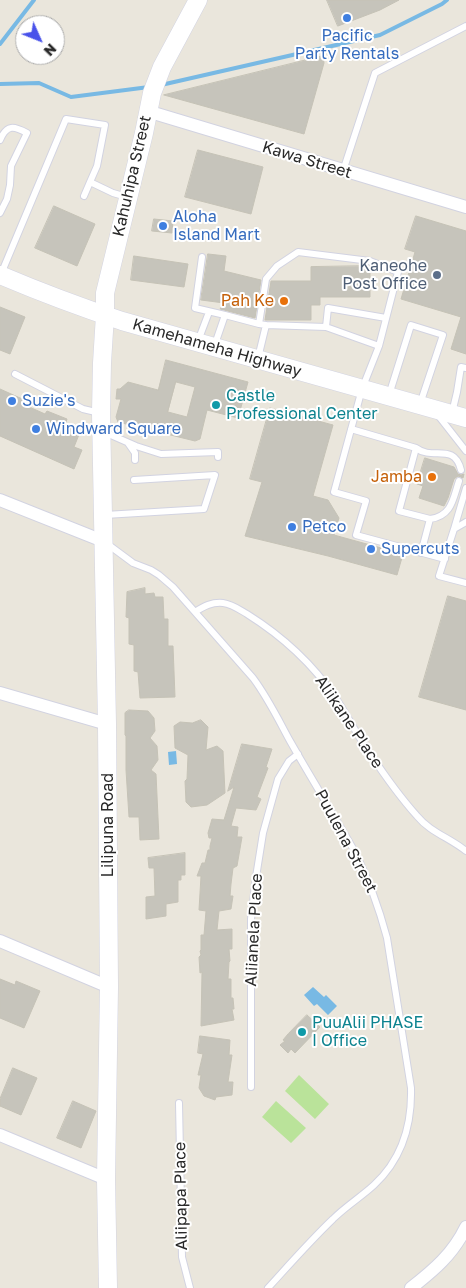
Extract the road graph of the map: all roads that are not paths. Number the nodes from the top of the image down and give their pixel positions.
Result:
1 (198, 0) edge
2 (466, 26) edge
3 (147, 111) junction
4 (0, 140) edge
5 (343, 171) junction
6 (90, 182) junction
7 (84, 196) dead end
8 (128, 197) junction
9 (466, 208) edge
10 (0, 213) edge
11 (202, 256) dead end
12 (0, 275) edge
13 (209, 312) junction
14 (105, 315) junction
15 (224, 315) junction
16 (386, 318) junction
17 (263, 324) junction
18 (326, 327) junction
19 (206, 345) junction
20 (379, 346) junction
21 (258, 359) junction
22 (102, 363) joint
23 (466, 368) edge
24 (15, 374) dead end
25 (362, 389) junction
26 (388, 396) junction
27 (426, 407) junction
28 (101, 413) junction
29 (459, 416) edge
30 (351, 428) junction
31 (103, 431) junction
32 (128, 442) junction
33 (416, 448) junction
34 (466, 451) edge
35 (218, 457) dead end
36 (135, 460) dead end
37 (461, 470) dead end
38 (134, 480) dead end
39 (459, 481) dead end
40 (466, 488) edge
41 (0, 500) edge
42 (104, 515) junction
43 (430, 519) junction
44 (466, 522) edge
45 (454, 529) junction
46 (103, 541) junction
47 (421, 553) junction
48 (445, 559) junction
49 (466, 583) edge
50 (195, 612) junction
51 (0, 693) edge
52 (107, 724) junction
53 (298, 754) junction
54 (466, 851) edge
55 (0, 941) edge
56 (109, 987) junction
57 (251, 1087) dead end
58 (179, 1103) dead end
59 (0, 1135) edge
60 (106, 1179) junction
61 (466, 1227) edge
62 (108, 1288) edge
63 (190, 1288) edge
64 (268, 1288) edge
65 (411, 1288) edge

1 - 3 street, Kahuhipa Street
2 - 5 lane
3 - 5 street, Kawa Street
3 - 8 street, Kahuhipa Street
4 - 10 lane
5 - 9 street, Kawa Street
6 - 7 lane
6 - 8 lane
6 - 12 lane
8 - 14 street, Kahuhipa Street
11 - 13 lane
12 - 14 street, Kamehameha Highway
13 - 15 lane
13 - 19 lane
14 - 19 street, Kamehameha Highway
14 - 22 street, Kahuhipa Street
15 - 17 lane
15 - 19 lane
16 - 17 lane
16 - 18 lane
16 - 20 lane
17 - 18 lane
17 - 21 lane
18 - 20 lane
19 - 21 street, Kamehameha Highway
20 - 25 lane
21 - 25 street, Kamehameha Highway
22 - 28 street, Lilipuna Road
23 - 29 lane
24 - 28 lane
25 - 26 street, Kamehameha Highway
25 - 30 lane
26 - 27 street, Kamehameha Highway
26 - 27 lane
27 - 29 street, Kamehameha Highway
27 - 34 lane
28 - 31 street, Lilipuna Road
30 - 33 lane
30 - 47 lane
31 - 32 lane
31 - 42 street, Lilipuna Road
32 - 35 lane
32 - 36 lane
33 - 37 lane
33 - 43 lane
38 - 42 lane
39 - 43 lane
40 - 45 lane
41 - 46 street
42 - 46 street, Lilipuna Road
43 - 47 lane
44 - 45 lane
45 - 48 lane
46 - 50 lane, Puulena Street
46 - 52 street, Lilipuna Road
47 - 48 lane
48 - 49 lane
50 - 53 lane, Puulena Street
50 - 54 lane, Aliikane Place
51 - 52 street
52 - 56 street, Lilipuna Road
53 - 57 lane, Aliianela Place
53 - 64 lane, Puulena Street
55 - 56 street
56 - 60 street, Lilipuna Road
58 - 63 lane, Aliipapa Place
59 - 60 street
60 - 62 street, Lilipuna Road
61 - 65 street

